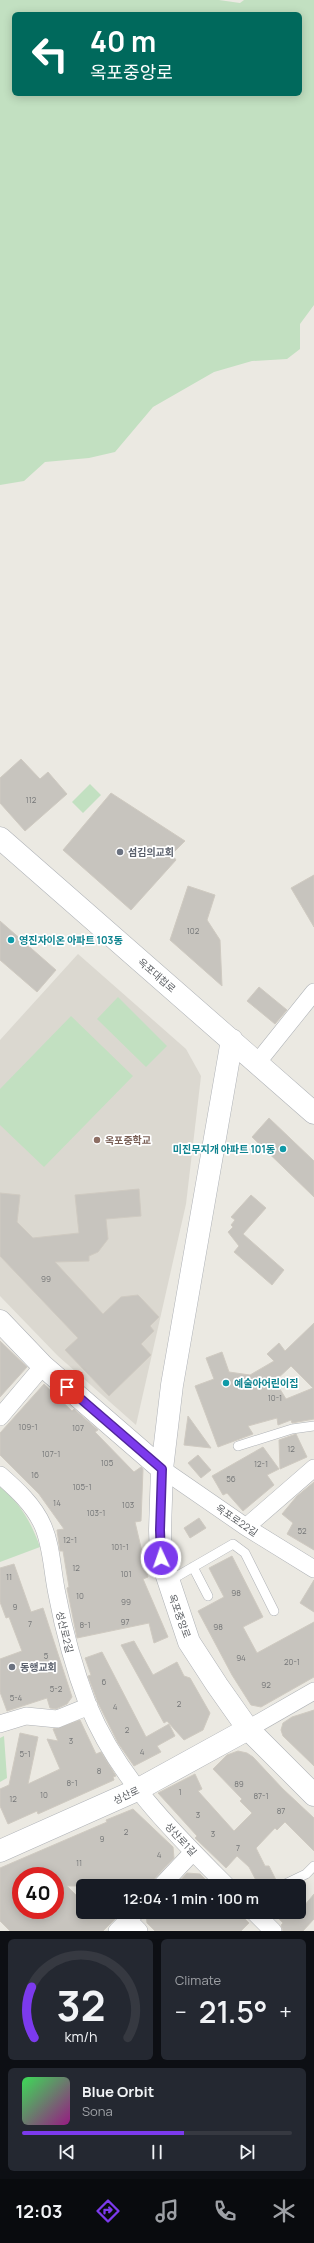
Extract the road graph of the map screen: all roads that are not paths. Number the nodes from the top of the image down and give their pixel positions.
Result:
1 (0, 838) edge
2 (314, 992) edge
3 (232, 1040) junction
4 (258, 1063) junction
5 (314, 1113) edge
6 (0, 1321) edge
7 (43, 1366) junction
8 (0, 1417) edge
9 (314, 1426) edge
10 (238, 1446) dead end
11 (314, 1468) edge
12 (162, 1469) junction
13 (0, 1475) edge
14 (246, 1527) junction
15 (193, 1567) junction
16 (314, 1569) edge
17 (167, 1582) junction
18 (208, 1596) dead end
19 (274, 1611) dead end
20 (314, 1691) edge
21 (89, 1706) junction
22 (2, 1718) edge
23 (248, 1729) junction
24 (137, 1790) junction
25 (314, 1795) edge
26 (0, 1851) edge
27 (193, 1852) junction
28 (314, 1866) edge
29 (168, 1879) edge
30 (220, 1879) edge
31 (296, 1879) edge
32 (261, 1919) edge
33 (273, 1931) edge

1 - 3 street, 옥포대첩로
2 - 4 street
3 - 4 street, 옥포대첩로
3 - 12 street, 옥포중앙로
4 - 5 street, 옥포대첩로
6 - 7 street
7 - 8 street
7 - 12 street
9 - 10 lane
11 - 14 street
12 - 14 street, 옥포로22길
12 - 17 street, 옥포중앙로
13 - 21 street, 성산로2길
14 - 16 street, 옥포로22길
15 - 17 lane
15 - 18 lane
15 - 19 lane
17 - 23 street, 옥포중앙로
20 - 23 street
21 - 22 street
21 - 24 street, 성산로2길
23 - 24 street, 성산로
23 - 25 street, 옥포중앙로
24 - 26 street, 성산로
24 - 27 street, 성산로1길
27 - 29 street
27 - 30 street, 성산로1길
28 - 31 lane
32 - 33 street

